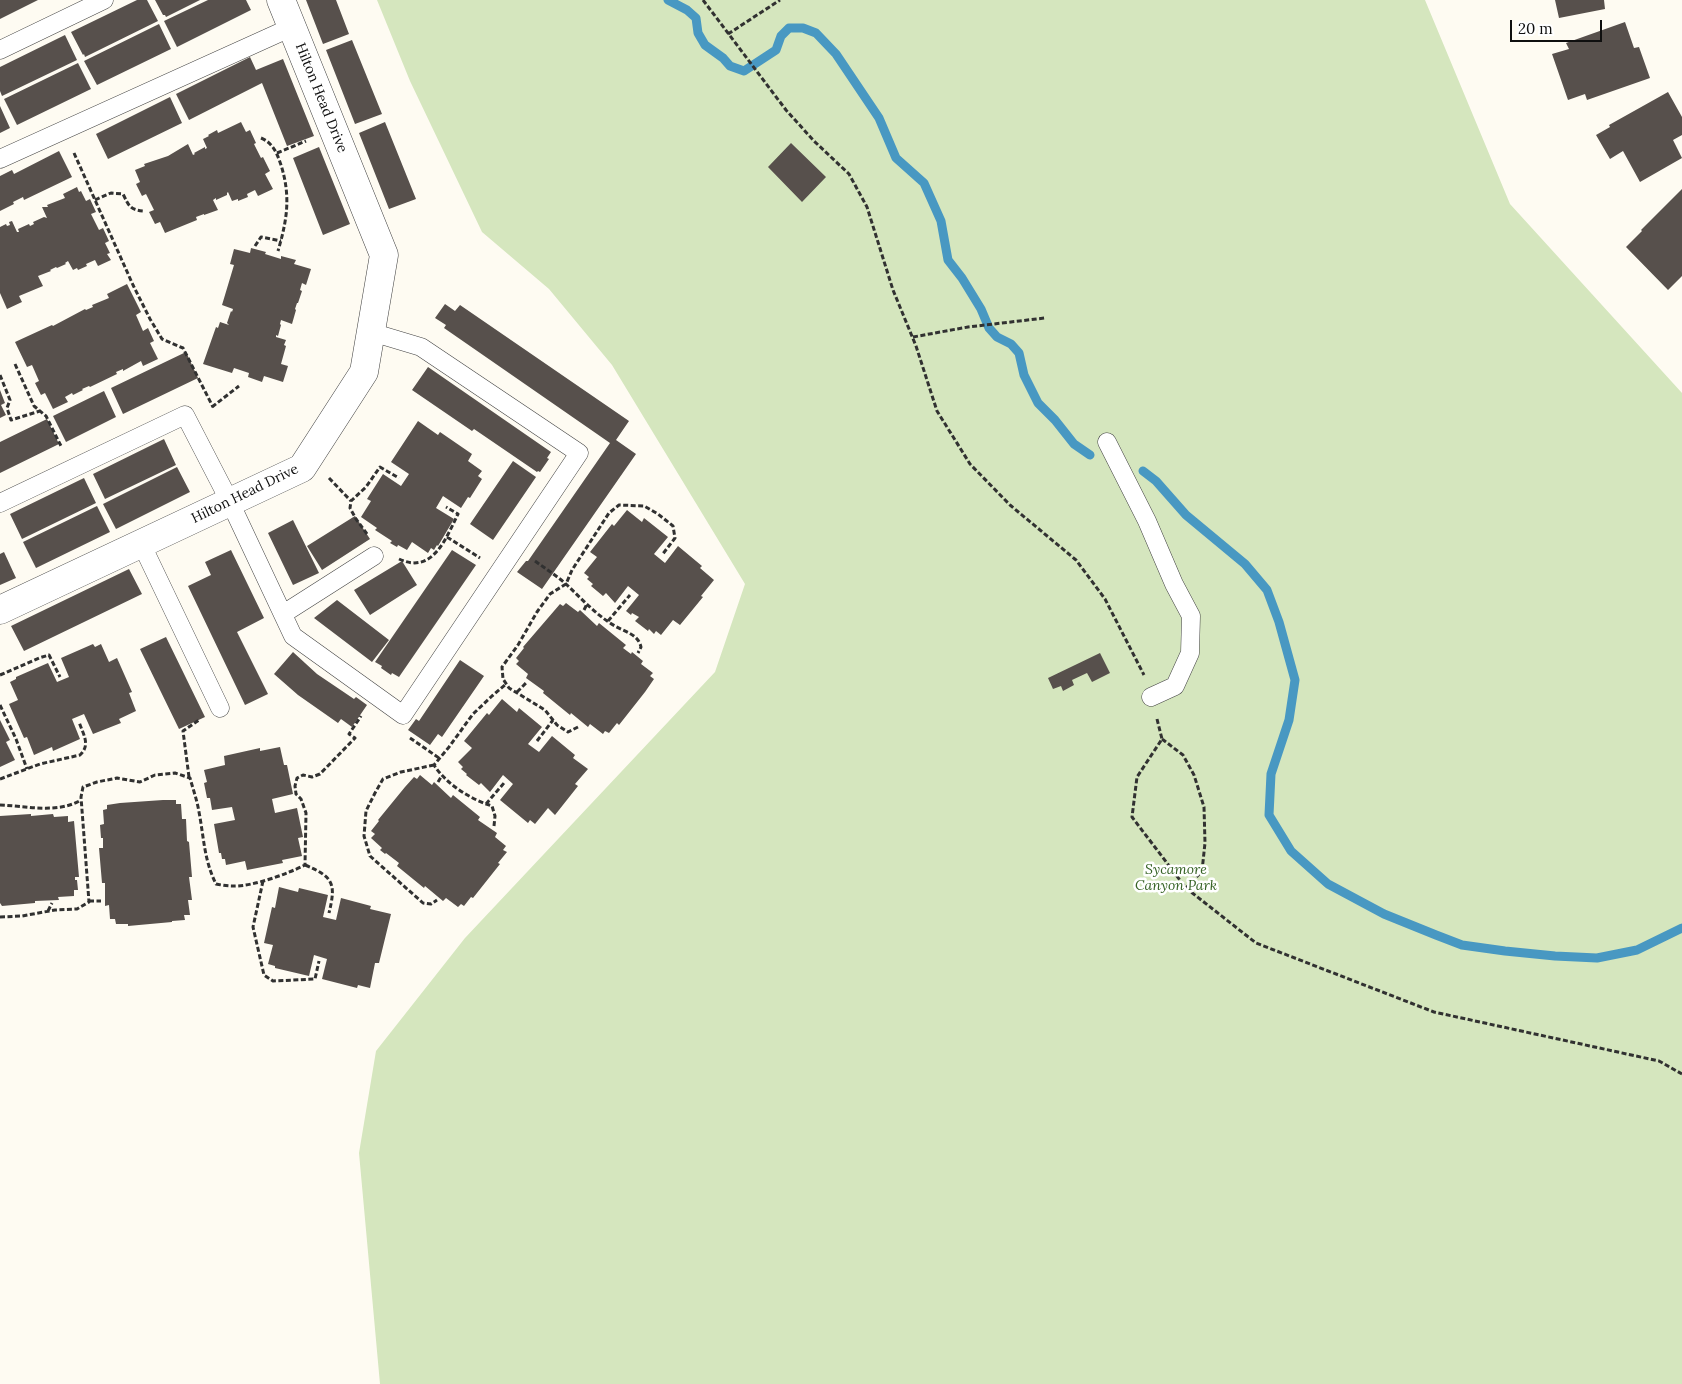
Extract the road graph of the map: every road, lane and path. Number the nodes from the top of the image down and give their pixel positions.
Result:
1 (104, 0) edge
2 (281, 0) edge
3 (703, 0) edge
4 (780, 0) edge
5 (292, 28) junction
6 (728, 34) junction
7 (0, 50) edge
8 (261, 138) dead end
9 (299, 144) dead end
10 (277, 153) junction
11 (0, 159) edge
12 (86, 178) dead end
13 (95, 200) junction
14 (144, 211) dead end
15 (281, 241) junction
16 (255, 246) dead end
17 (278, 251) dead end
18 (1045, 318) dead end
19 (371, 332) junction
20 (913, 338) junction
21 (15, 364) dead end
22 (0, 375) edge
23 (239, 386) dead end
24 (214, 407) junction
25 (40, 411) junction
26 (186, 415) junction
27 (1107, 442) dead end
28 (73, 468) junction
29 (399, 478) dead end
30 (334, 483) dead end
31 (351, 501) junction
32 (230, 502) junction
33 (0, 503) edge
34 (446, 507) dead end
35 (447, 537) junction
36 (141, 543) junction
37 (516, 548) junction
38 (373, 549) joint
39 (662, 555) dead end
40 (391, 556) dead end
41 (501, 571) junction
42 (566, 584) junction
43 (630, 595) dead end
44 (587, 604) junction
45 (0, 610) edge
46 (584, 610) dead end
47 (283, 614) junction
48 (608, 622) junction
49 (638, 653) dead end
50 (0, 675) edge
51 (60, 677) dead end
52 (526, 683) dead end
53 (506, 684) junction
54 (517, 692) junction
55 (1153, 696) junction
56 (0, 705) edge
57 (220, 708) dead end
58 (403, 715) junction
59 (553, 720) junction
60 (78, 722) dead end
61 (578, 727) dead end
62 (186, 728) dead end
63 (352, 728) dead end
64 (1162, 739) junction
65 (537, 741) dead end
66 (439, 758) junction
67 (434, 765) junction
68 (27, 769) junction
69 (441, 777) junction
70 (190, 778) junction
71 (0, 779) edge
72 (438, 782) dead end
73 (504, 783) dead end
74 (81, 800) junction
75 (486, 804) junction
76 (0, 805) edge
77 (494, 826) dead end
78 (305, 865) junction
79 (264, 880) junction
80 (1186, 888) junction
81 (437, 900) dead end
82 (101, 901) dead end
83 (89, 902) junction
84 (52, 904) dead end
85 (48, 912) junction
86 (329, 913) dead end
87 (0, 917) edge
88 (318, 961) dead end
89 (1682, 1074) edge

1 - 7 lane
2 - 5 street, Hilton Head Drive
3 - 6 path
4 - 6 path
5 - 11 lane
5 - 19 street, Hilton Head Drive
6 - 20 path
8 - 10 path
9 - 10 path
10 - 15 path
12 - 13 path
13 - 14 path
13 - 24 path
15 - 16 path
15 - 17 path
18 - 20 path
19 - 32 street, Hilton Head Drive
19 - 37 lane
20 - 55 path
21 - 25 path
22 - 25 path
23 - 24 path
24 - 26 path
25 - 28 path
26 - 28 lane
26 - 32 lane
27 - 55 lane
28 - 33 lane
29 - 31 path
30 - 31 path
31 - 38 path
32 - 36 street, Hilton Head Drive
32 - 47 lane
34 - 35 path
35 - 40 path
35 - 41 path
36 - 45 street, Hilton Head Drive
36 - 57 lane
37 - 41 lane
37 - 42 path
38 - 47 lane
39 - 42 path
41 - 58 lane
42 - 44 path
42 - 53 path
43 - 48 path
44 - 46 path
44 - 48 path
47 - 58 lane
48 - 49 path
50 - 51 path
52 - 54 path
53 - 54 path
53 - 66 path
54 - 59 path
55 - 64 path
56 - 68 path
58 - 66 path
59 - 61 path
59 - 65 path
60 - 68 path
62 - 70 path
63 - 78 path
64 - 80 path
64 - 80 path
66 - 67 path
67 - 69 path
67 - 81 path
68 - 71 path
69 - 72 path
69 - 75 path
70 - 74 path
70 - 79 path
73 - 75 path
74 - 76 path
74 - 83 path
75 - 77 path
78 - 79 path
78 - 86 path
79 - 88 path
80 - 89 path
82 - 83 path
83 - 85 path
84 - 85 path
85 - 87 path

